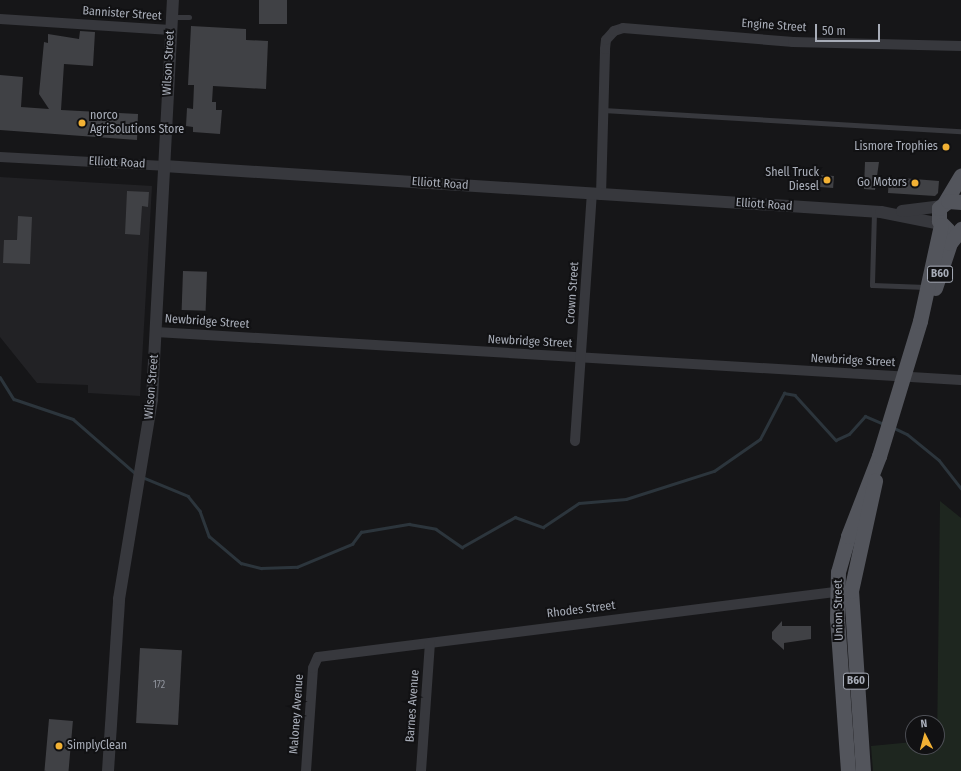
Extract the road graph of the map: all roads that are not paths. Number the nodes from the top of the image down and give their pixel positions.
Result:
1 (173, 0) edge
2 (172, 17) junction
3 (189, 17) dead end
4 (0, 19) edge
5 (171, 30) junction
6 (610, 33) joint
7 (961, 46) edge
8 (603, 110) junction
9 (961, 131) edge
10 (0, 157) edge
11 (164, 166) junction
12 (961, 175) edge
13 (596, 194) junction
14 (961, 202) edge
15 (943, 204) junction
16 (877, 212) junction
17 (941, 225) junction
18 (961, 229) edge
19 (926, 287) junction
20 (920, 321) junction
21 (156, 332) junction
22 (582, 358) junction
23 (903, 376) junction
24 (961, 380) edge
25 (576, 441) dead end
26 (843, 591) junction
27 (430, 643) junction
28 (314, 659) joint
29 (108, 771) edge
30 (306, 771) edge
31 (421, 771) edge
32 (848, 771) edge
33 (863, 771) edge

1 - 2 street, Wilson Street
2 - 3 lane
2 - 5 street, Wilson Street
4 - 5 street, Bannister Street
5 - 11 street, Wilson Street
6 - 7 street, Engine Street
6 - 8 street, Crown Street
8 - 9 lane
8 - 13 street, Crown Street
10 - 11 street, Elliott Road
11 - 13 street, Elliott Road
11 - 21 street, Wilson Street
12 - 15 main road
13 - 16 street, Elliott Road
13 - 22 street, Crown Street
14 - 15 main road
15 - 16 street, Elliott Road
15 - 17 main road, B60
16 - 17 street, Elliott Road
16 - 19 lane
17 - 18 main road, B60
17 - 19 main road, Union Street / B60
18 - 20 main road, Union Street / B60
19 - 20 main road, Union Street / B60
20 - 23 main road, Union Street / B60
21 - 22 street, Newbridge Street
21 - 29 street, Wilson Street
22 - 23 street, Newbridge Street
22 - 25 street, Crown Street
23 - 24 street, Newbridge Street
23 - 26 main road, Union Street / B60
26 - 27 street, Rhodes Street
26 - 32 main road, Union Street / B60
26 - 33 main road, Union Street / B60
27 - 28 street, Rhodes Street
27 - 31 street, Barnes Avenue
28 - 30 street, Maloney Avenue

